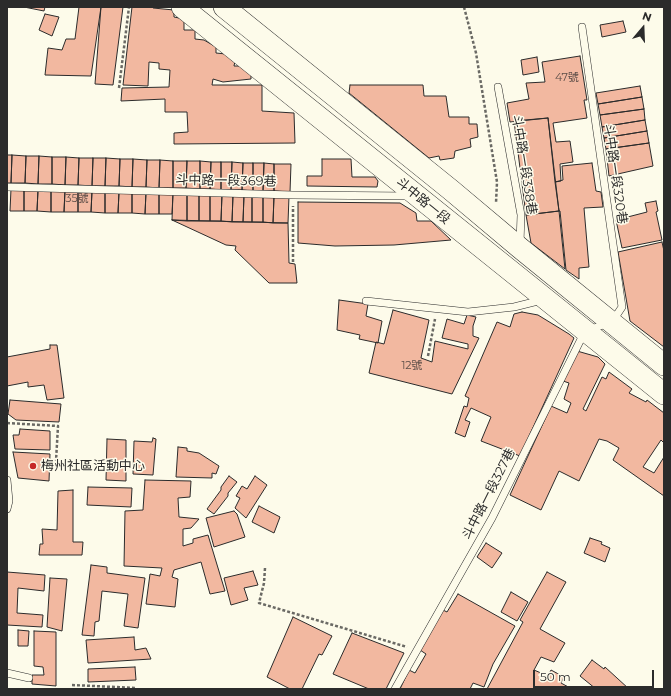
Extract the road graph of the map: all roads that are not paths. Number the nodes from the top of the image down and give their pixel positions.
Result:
1 (182, 7) edge
2 (224, 7) edge
3 (582, 27) dead end
4 (498, 87) dead end
5 (425, 186) junction
6 (7, 187) edge
7 (520, 248) junction
8 (546, 299) junction
9 (366, 301) dead end
10 (612, 322) junction
11 (585, 331) junction
12 (661, 383) edge
13 (7, 480) edge
14 (7, 509) edge
15 (7, 673) edge
16 (29, 678) dead end
17 (394, 689) edge

1 - 5 main road, 斗中路一段
2 - 5 main road, 斗中路一段
3 - 10 lane, 斗中路一段320巷
4 - 7 lane, 斗中路一段338巷
5 - 6 lane, 斗中路一段369巷
5 - 7 main road, 斗中路一段
5 - 8 main road, 斗中路一段
7 - 10 main road, 斗中路一段
8 - 9 lane
8 - 11 main road, 斗中路一段
10 - 11 lane
10 - 12 main road, 斗中路一段
11 - 12 main road, 斗中路一段
11 - 17 lane, 斗中路一段327巷
13 - 14 lane
15 - 16 lane

